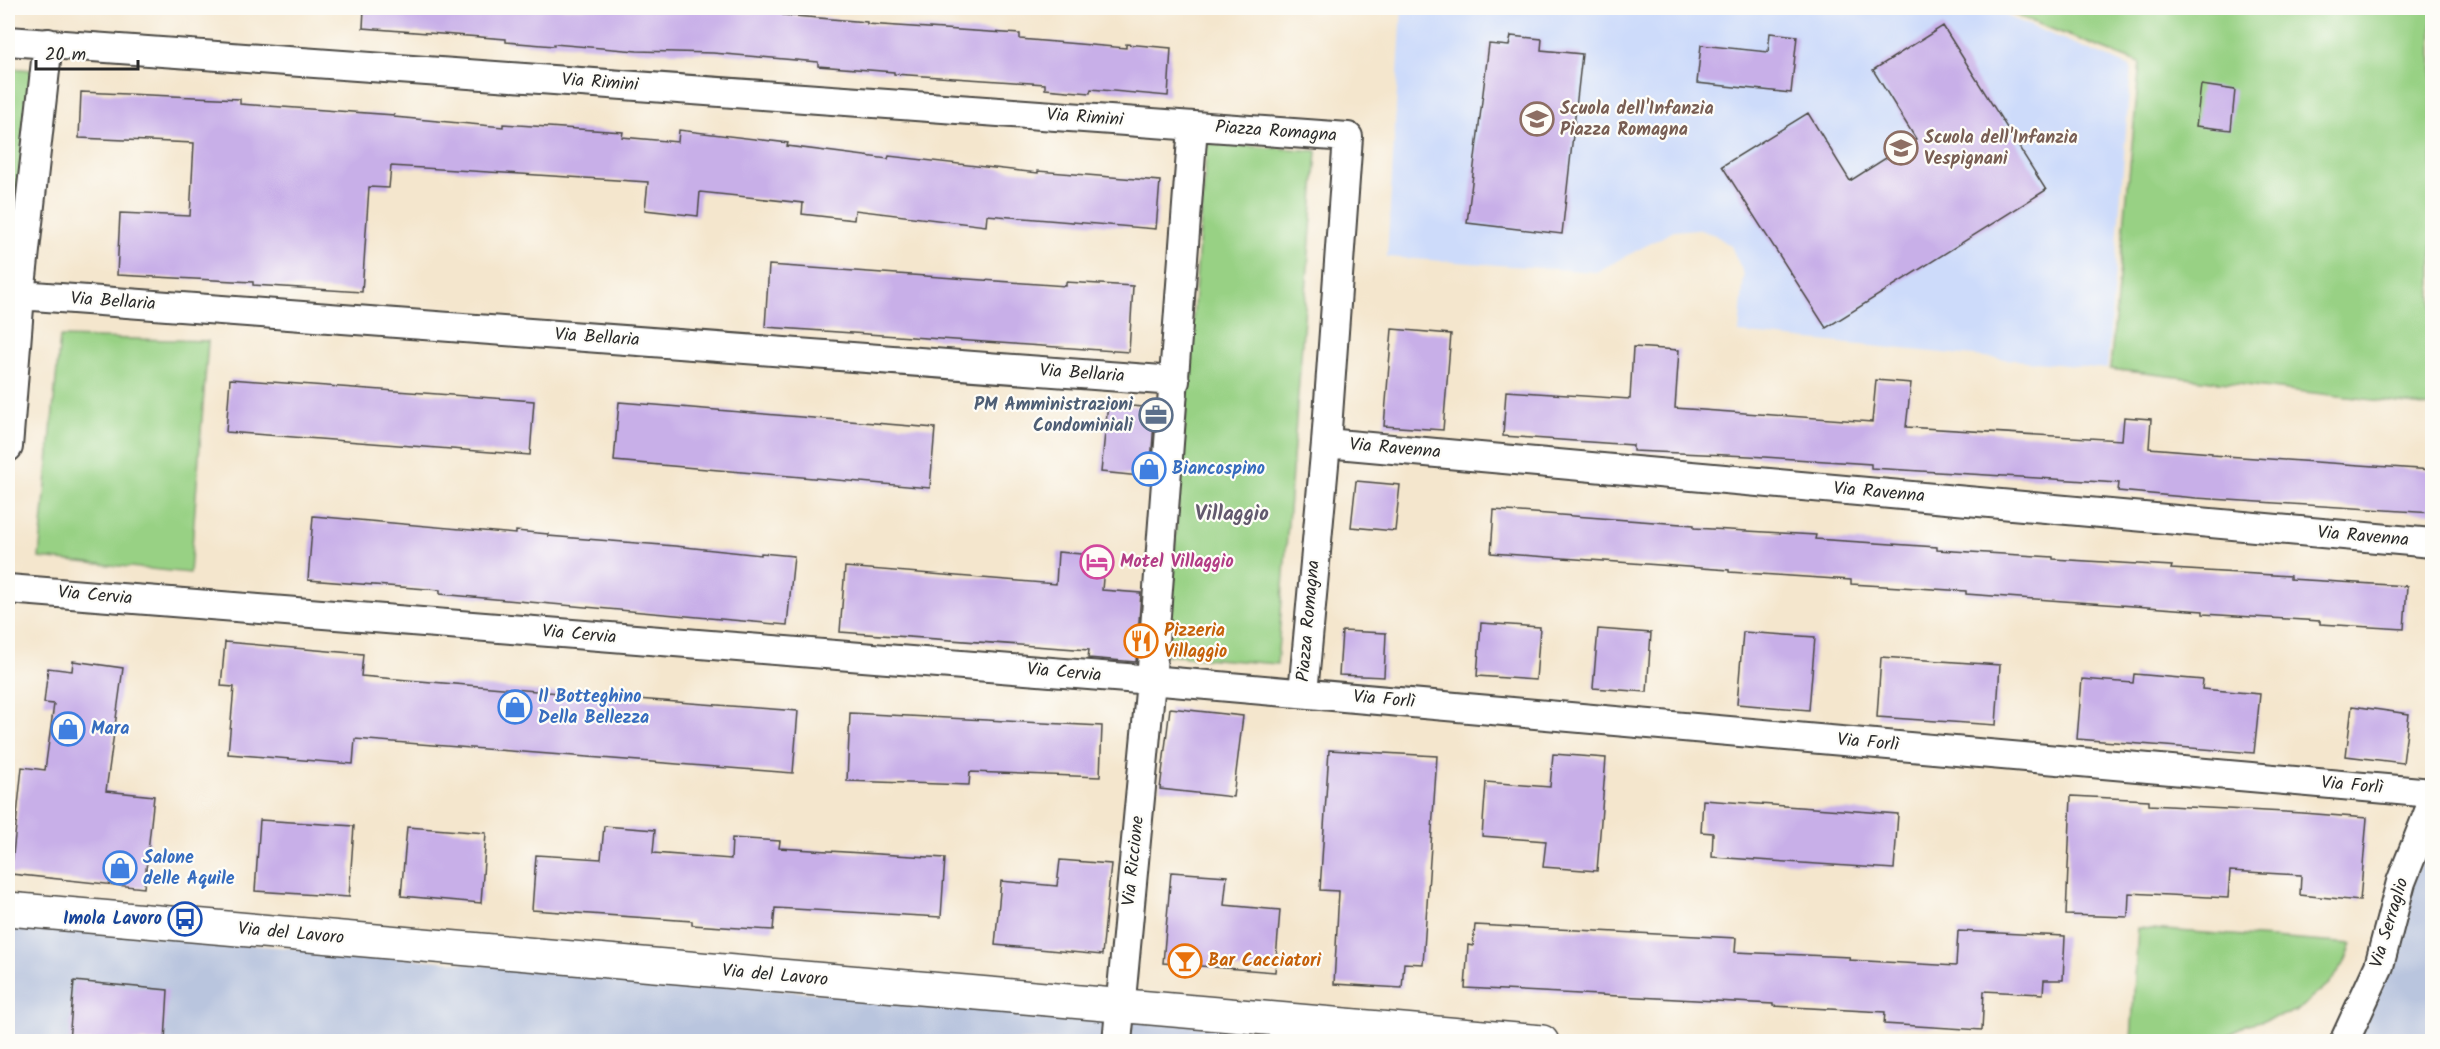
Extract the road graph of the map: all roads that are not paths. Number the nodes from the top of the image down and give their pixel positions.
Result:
1 (8, 41) edge
2 (48, 44) junction
3 (1193, 126) junction
4 (20, 295) junction
5 (1174, 381) junction
6 (1326, 443) junction
7 (8, 447) edge
8 (2433, 543) edge
9 (8, 589) edge
10 (1151, 681) junction
11 (1303, 693) junction
12 (2433, 793) edge
13 (2433, 804) edge
14 (8, 909) edge
15 (1120, 1006) junction
16 (1117, 1041) edge
17 (1542, 1041) edge
18 (2344, 1041) edge

1 - 2 street, Via Rimini
2 - 3 street, Via Rimini
2 - 4 street
3 - 5 street, Piazza Romagna
3 - 6 street, Piazza Romagna
4 - 5 street, Via Bellaria
4 - 7 street
5 - 10 street, Piazza Romagna
6 - 8 street, Via Ravenna
6 - 11 street, Piazza Romagna
9 - 10 street, Via Cervia
10 - 11 street, Piazza Romagna
10 - 15 street, Via Riccione
11 - 12 street, Via Forlì
13 - 18 street, Via Serraglio
14 - 15 main road, Via del Lavoro
15 - 16 street, Via Riccione
15 - 17 main road, Via del Lavoro

